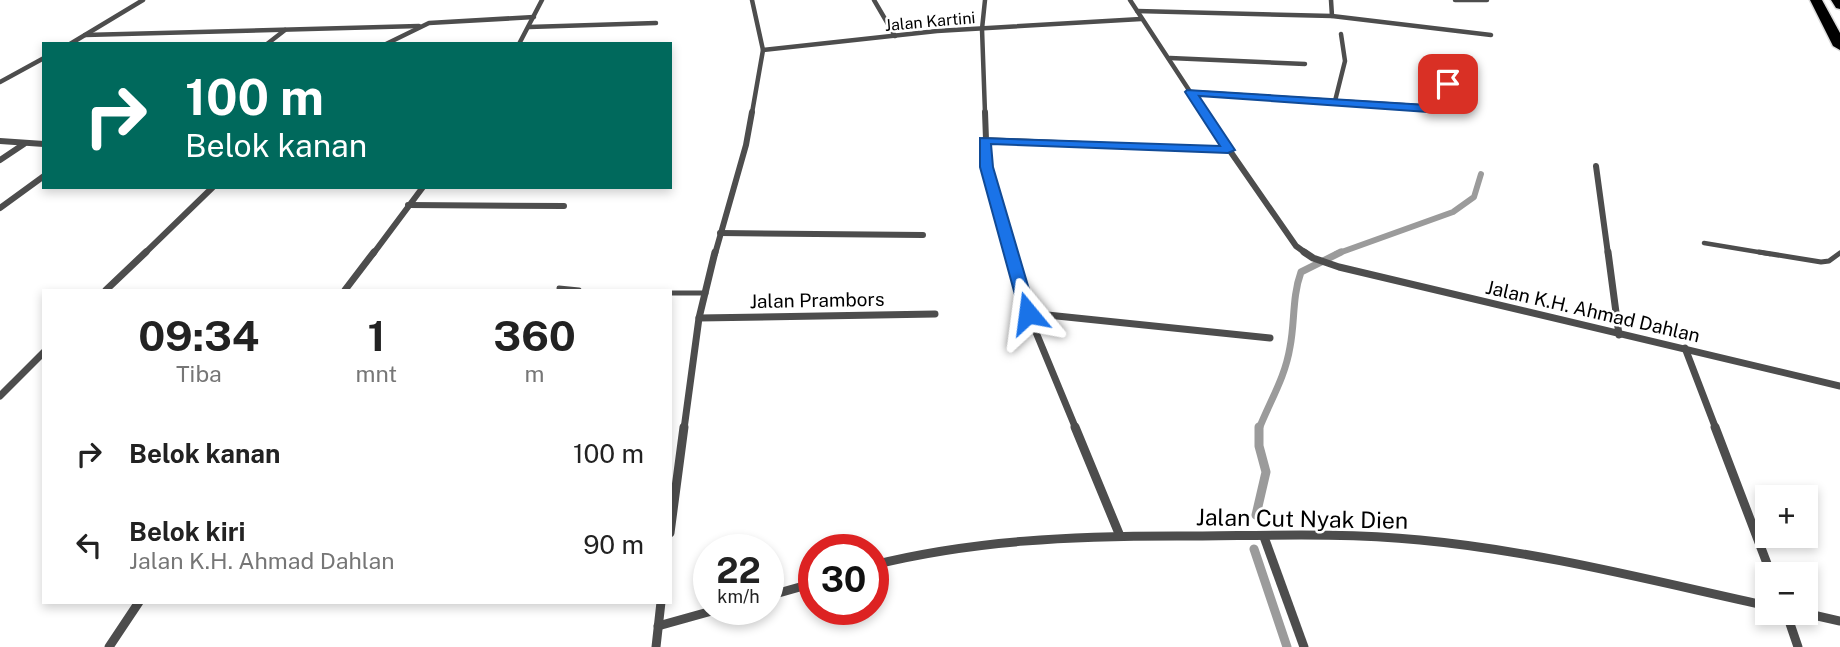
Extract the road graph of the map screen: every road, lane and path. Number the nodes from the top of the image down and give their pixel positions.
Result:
1 (143, 0) edge
2 (542, 0) edge
3 (752, 0) edge
4 (874, 0) edge
5 (985, 0) edge
6 (1130, 0) edge
7 (1331, 0) edge
8 (1455, 0) edge
9 (1487, 0) edge
10 (1816, 0) edge
11 (1837, 0) edge
12 (1840, 5) edge
13 (1137, 11) junction
14 (1332, 16) junction
15 (534, 17) junction
16 (1141, 19) junction
17 (656, 23) dead end
18 (419, 26) junction
19 (529, 27) junction
20 (286, 29) junction
21 (982, 29) junction
22 (1341, 34) dead end
23 (85, 35) junction
24 (1491, 35) dead end
25 (895, 36) junction
26 (73, 42) edge
27 (270, 42) edge
28 (390, 42) edge
29 (520, 42) edge
30 (1840, 47) edge
31 (763, 50) junction
32 (1170, 58) junction
33 (42, 59) edge
34 (1305, 64) dead end
35 (1453, 66) dead end
36 (0, 82) edge
37 (1191, 92) junction
38 (1335, 101) junction
39 (984, 140) junction
40 (0, 141) edge
41 (25, 143) junction
42 (42, 144) edge
43 (1228, 150) junction
44 (0, 160) edge
45 (1596, 166) dead end
46 (42, 177) edge
47 (211, 189) edge
48 (421, 189) edge
49 (408, 205) junction
50 (564, 205) dead end
51 (0, 208) edge
52 (720, 233) junction
53 (923, 235) dead end
54 (1704, 243) dead end
55 (1840, 253) edge
56 (559, 288) dead end
57 (107, 289) edge
58 (346, 289) edge
59 (569, 289) edge
60 (672, 293) edge
61 (706, 293) junction
62 (1028, 313) junction
63 (935, 314) dead end
64 (699, 318) junction
65 (1619, 335) junction
66 (1270, 338) dead end
67 (1685, 348) junction
68 (42, 354) edge
69 (1840, 386) edge
70 (0, 396) edge
71 (672, 518) edge
72 (1120, 536) junction
73 (1264, 537) junction
74 (889, 561) edge
75 (1766, 562) edge
76 (1755, 603) edge
77 (138, 604) edge
78 (661, 604) edge
79 (693, 616) edge
80 (1818, 616) edge
81 (1840, 621) edge
82 (1790, 625) edge
83 (658, 626) junction
84 (108, 647) edge
85 (656, 647) edge
86 (1304, 647) edge
87 (1798, 647) edge

1 - 23 street
2 - 15 street
3 - 31 street
4 - 25 street
5 - 21 street
6 - 13 street
7 - 14 street
8 - 9 street
10 - 30 highway
11 - 12 highway
13 - 14 street
13 - 16 street
14 - 24 street
15 - 18 street
15 - 19 street
16 - 21 street, Jalan Kartini
16 - 32 street
17 - 19 street
18 - 20 street
18 - 28 street
19 - 29 street
20 - 23 street
20 - 27 street
21 - 25 street, Jalan Kartini
21 - 39 street
22 - 38 street
23 - 26 street
25 - 31 street, Jalan Kartini
31 - 52 street
32 - 34 street
32 - 37 street
33 - 36 street
35 - 38 street
37 - 38 street
37 - 43 street
39 - 43 street
39 - 62 street
40 - 41 street
41 - 42 street
41 - 44 street
43 - 65 street, Jalan K.H. Ahmad Dahlan
45 - 65 street
46 - 51 street
47 - 57 street
48 - 49 street
49 - 50 street
49 - 58 street
52 - 53 street
52 - 61 street
54 - 55 lane
56 - 59 lane
60 - 61 lane
61 - 64 street
62 - 66 street
62 - 72 street
63 - 64 street, Jalan Prambors
64 - 71 street
65 - 67 street, Jalan K.H. Ahmad Dahlan
67 - 69 street, Jalan K.H. Ahmad Dahlan
67 - 75 street
68 - 70 street
72 - 73 street, Jalan Cut Nyak Dien
72 - 74 street, Jalan Cut Nyak Dien
73 - 76 street, Jalan Cut Nyak Dien
73 - 86 street
77 - 84 street
78 - 83 street
79 - 83 street
80 - 81 street
82 - 87 street
83 - 85 street

